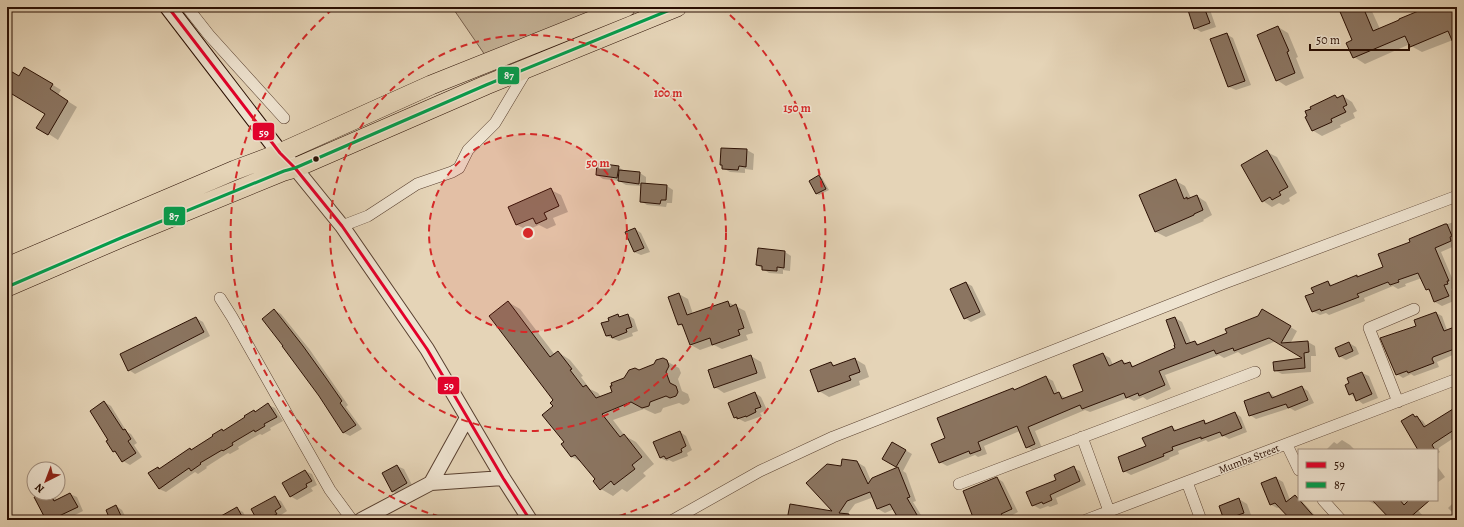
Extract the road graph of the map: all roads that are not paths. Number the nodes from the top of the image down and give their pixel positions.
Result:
1 (168, 7) edge
2 (187, 7) edge
3 (626, 7) edge
4 (677, 7) edge
5 (529, 67) junction
6 (284, 118) dead end
7 (280, 153) junction
8 (295, 168) junction
9 (1457, 196) edge
10 (342, 226) junction
11 (7, 267) edge
12 (7, 287) edge
13 (220, 298) dead end
14 (1414, 309) dead end
15 (1255, 372) dead end
16 (1457, 380) edge
17 (1398, 402) junction
18 (467, 418) junction
19 (1082, 437) junction
20 (1287, 445) junction
21 (1298, 468) edge
22 (503, 478) junction
23 (1187, 482) junction
24 (431, 483) junction
25 (959, 484) dead end
26 (1323, 501) edge
27 (1109, 511) junction
28 (352, 520) edge
29 (362, 520) edge
30 (530, 520) edge
31 (673, 520) edge
32 (1086, 520) edge
33 (1201, 520) edge
34 (1341, 520) edge

1 - 7 main road
2 - 6 street
3 - 7 highway
4 - 5 highway
5 - 8 highway
5 - 10 street
7 - 8 main road
7 - 11 highway
8 - 10 street
8 - 12 highway
9 - 31 street
10 - 18 street
13 - 28 street
14 - 17 street
15 - 19 street
16 - 17 street, Mumba Street
17 - 20 street, Mumba Street
18 - 22 street
18 - 24 street
19 - 25 street
19 - 27 street
20 - 21 street
20 - 23 street, Mumba Street
22 - 24 street
22 - 30 street
23 - 27 street, Mumba Street
23 - 33 street
24 - 29 street
26 - 34 street
27 - 32 street, Mumba Street

